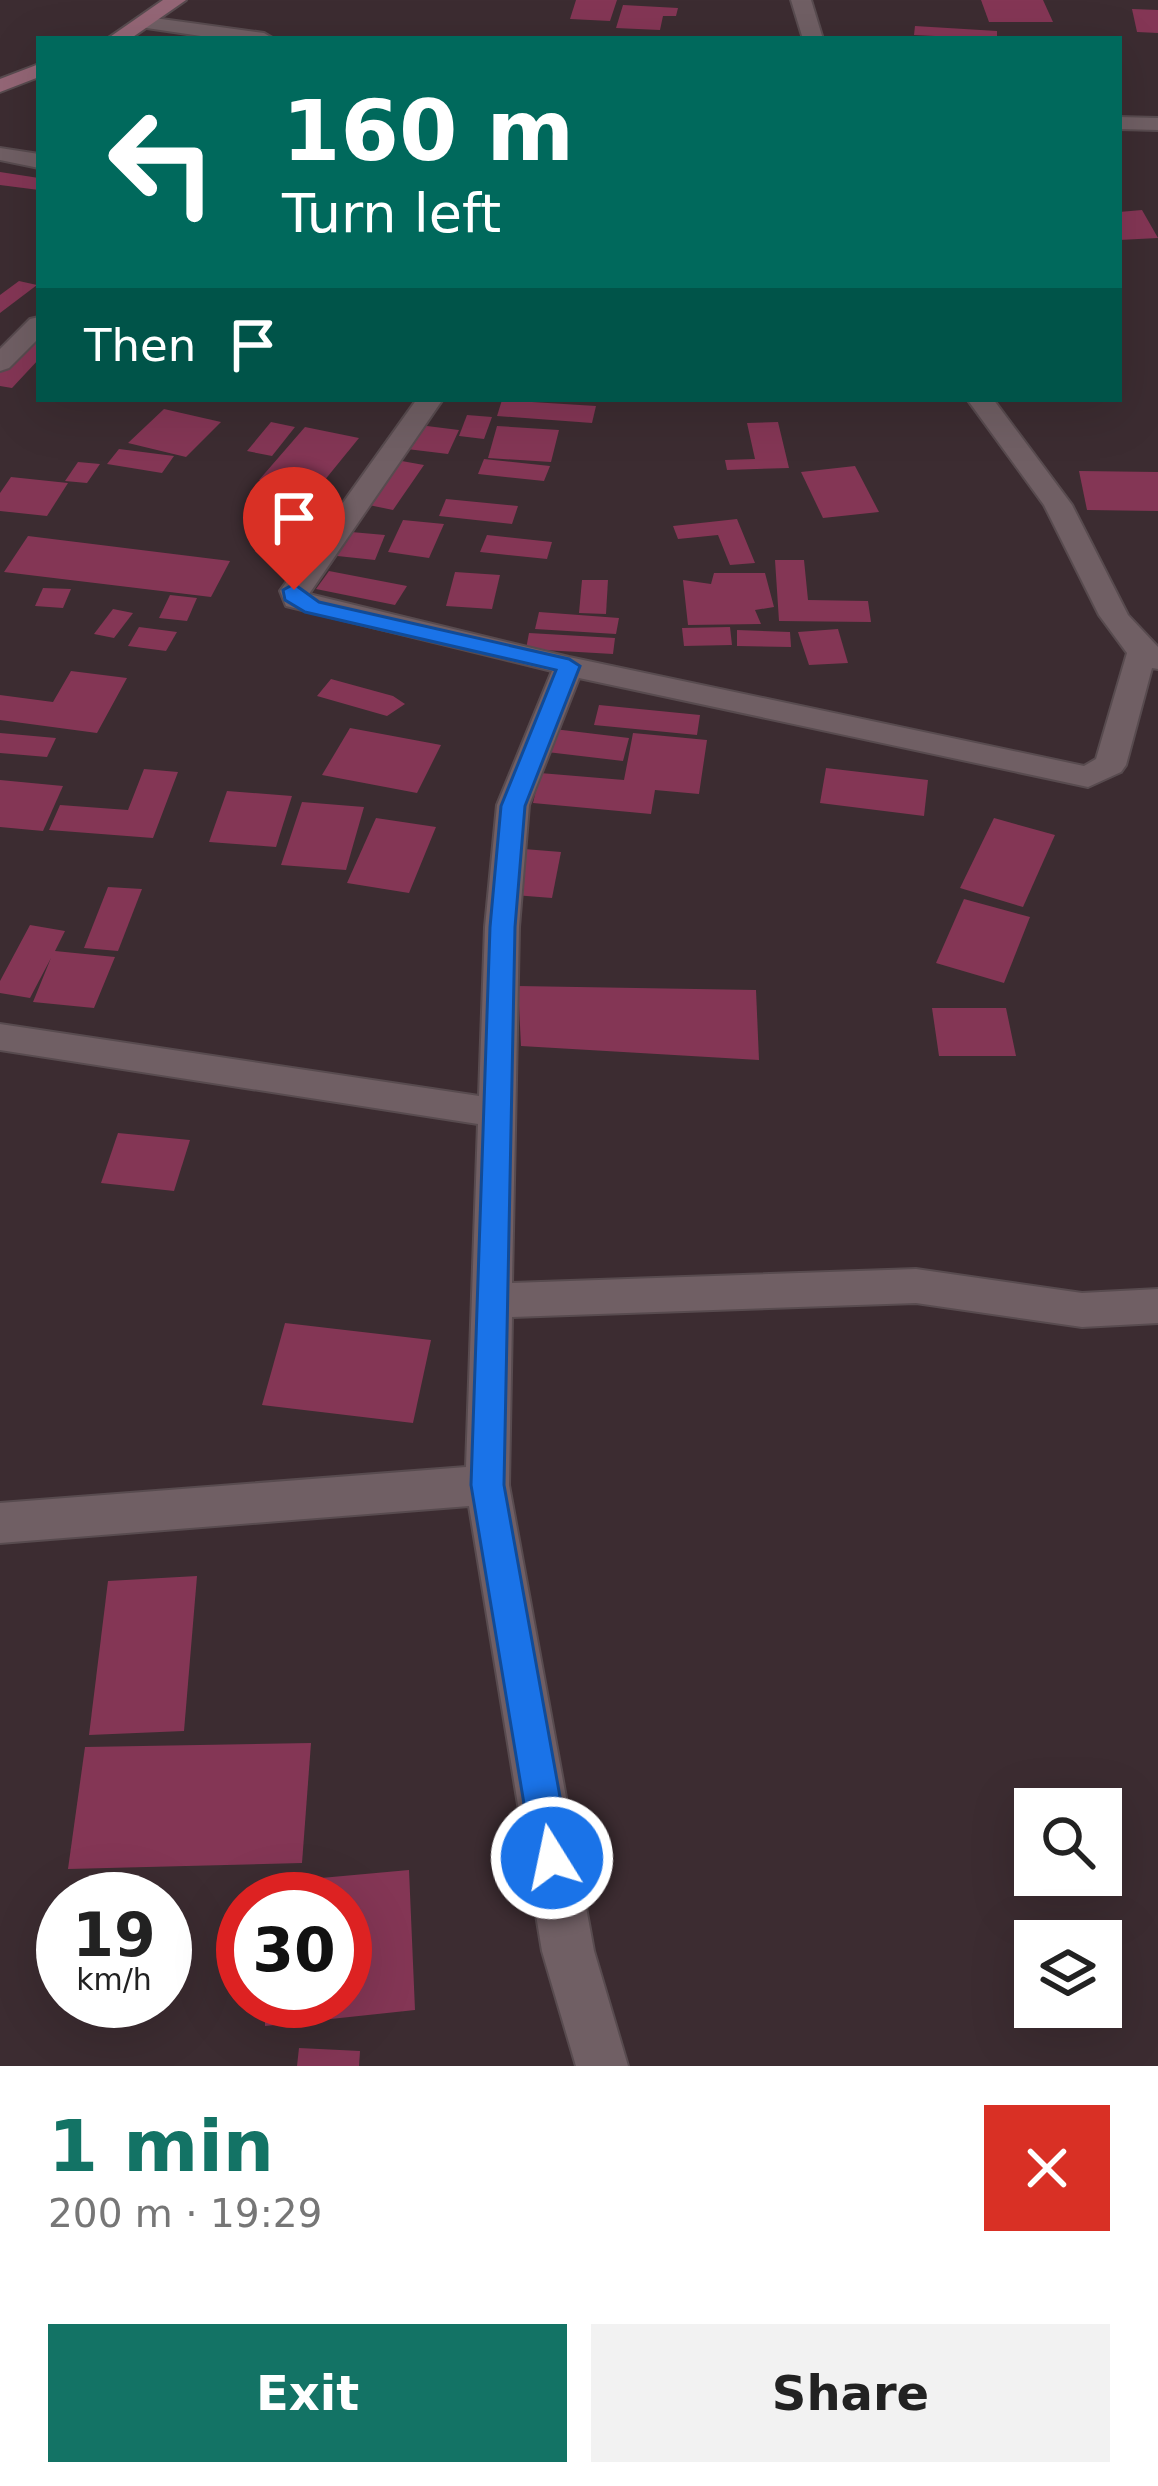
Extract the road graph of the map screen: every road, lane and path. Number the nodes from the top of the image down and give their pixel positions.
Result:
1 (176, 0) edge
2 (801, 0) edge
3 (147, 23) junction
4 (122, 36) edge
5 (242, 36) edge
6 (811, 36) edge
7 (36, 71) edge
8 (0, 86) edge
9 (1122, 123) edge
10 (1158, 124) edge
11 (0, 154) edge
12 (36, 160) edge
13 (36, 327) edge
14 (0, 363) edge
15 (428, 402) edge
16 (982, 402) edge
17 (1150, 657) edge
18 (569, 666) junction
19 (0, 1037) edge
20 (497, 1113) junction
21 (492, 1301) junction
22 (1158, 1306) edge
23 (487, 1485) junction
24 (0, 1522) edge
25 (602, 2066) edge

1 - 3 street
2 - 6 street
3 - 4 street
3 - 5 street
7 - 8 street
9 - 10 street
11 - 12 street
13 - 14 street
15 - 18 street
16 - 17 street
17 - 18 street
18 - 20 street
19 - 20 street
20 - 21 street
21 - 22 street
21 - 23 street
23 - 24 street
23 - 25 street

